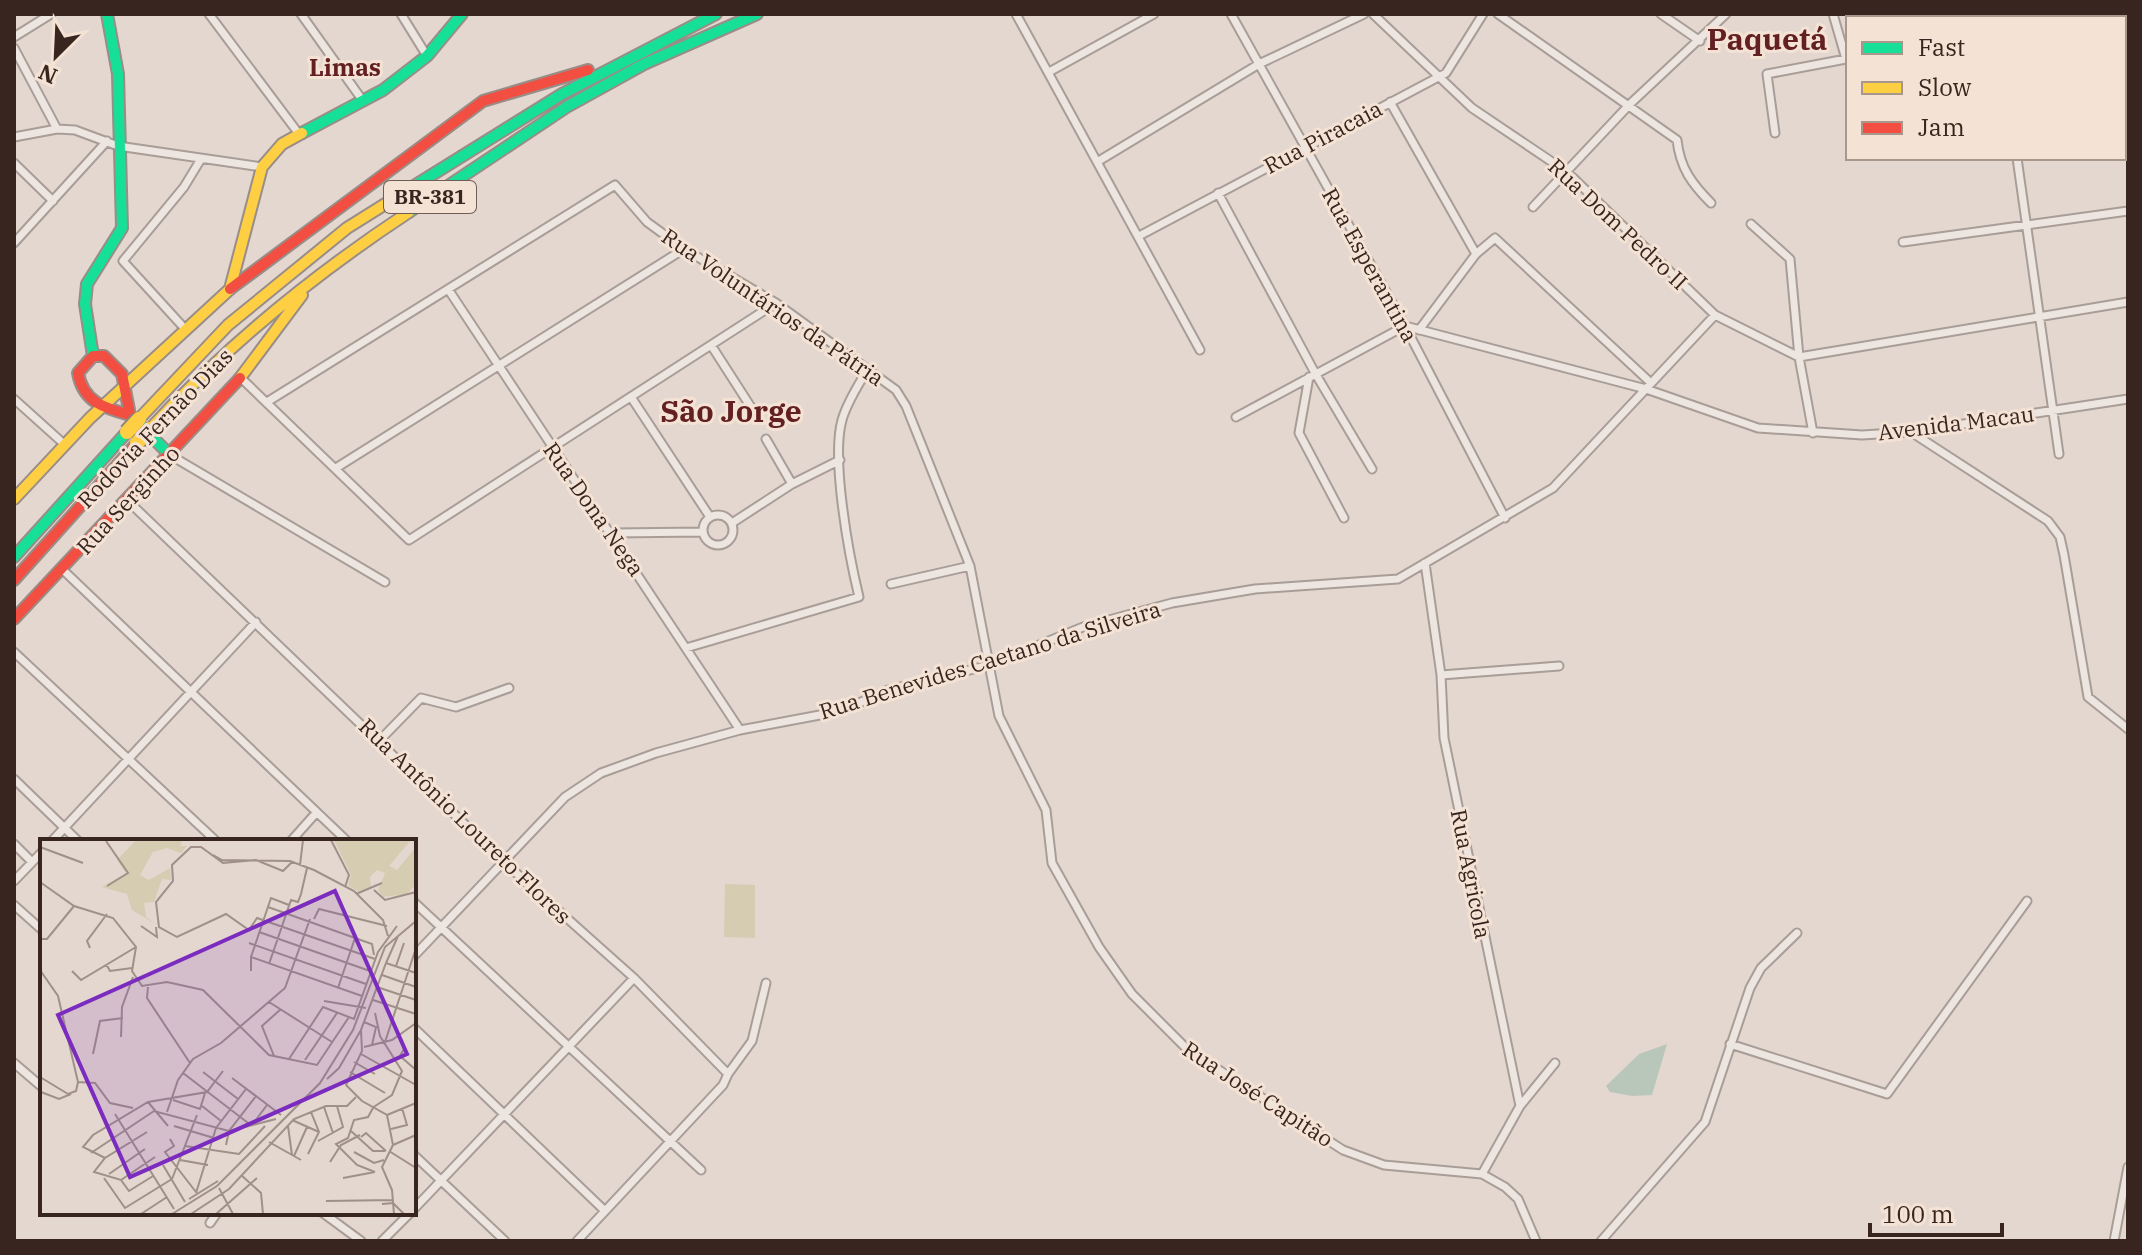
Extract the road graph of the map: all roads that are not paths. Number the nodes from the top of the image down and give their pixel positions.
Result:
1 (51, 14) edge
2 (107, 14) edge
3 (209, 14) edge
4 (301, 14) edge
5 (401, 14) edge
6 (462, 14) edge
7 (716, 14) edge
8 (757, 14) edge
9 (1016, 14) edge
10 (1154, 14) edge
11 (1231, 14) edge
12 (1364, 14) edge
13 (1373, 14) edge
14 (1483, 14) edge
15 (1498, 14) edge
16 (1661, 14) edge
17 (1726, 14) edge
18 (1833, 14) edge
19 (14, 37) edge
20 (658, 41) junction
21 (1700, 41) junction
22 (14, 48) edge
23 (427, 56) junction
24 (23, 62) junction
25 (1259, 64) junction
26 (14, 67) edge
27 (1049, 72) junction
28 (1435, 77) junction
29 (363, 101) junction
30 (1390, 102) junction
31 (1630, 104) junction
32 (57, 129) junction
33 (1775, 133) dead end
34 (299, 134) junction
35 (14, 137) edge
36 (112, 143) junction
37 (1306, 146) junction
38 (201, 159) junction
39 (2017, 160) edge
40 (1097, 162) junction
41 (14, 163) edge
42 (262, 167) junction
43 (1567, 172) junction
44 (1218, 193) junction
45 (53, 201) junction
46 (1711, 203) dead end
47 (1533, 207) dead end
48 (2128, 211) edge
49 (1751, 224) dead end
50 (2028, 225) junction
51 (375, 234) junction
52 (1139, 236) junction
53 (1903, 242) dead end
54 (14, 243) edge
55 (684, 249) junction
56 (1476, 254) junction
57 (230, 289) junction
58 (448, 289) junction
59 (2128, 302) edge
60 (776, 303) junction
61 (1715, 315) junction
62 (2040, 316) junction
63 (1405, 326) junction
64 (186, 330) junction
65 (1419, 330) junction
66 (711, 345) junction
67 (1200, 350) dead end
68 (93, 356) junction
69 (1799, 357) junction
70 (499, 367) junction
71 (867, 370) junction
72 (1312, 375) junction
73 (240, 378) junction
74 (125, 386) junction
75 (1649, 386) junction
76 (631, 397) junction
77 (14, 399) edge
78 (2128, 399) edge
79 (267, 402) junction
80 (100, 409) junction
81 (2053, 410) junction
82 (756, 415) dead end
83 (1236, 417) dead end
84 (139, 421) junction
85 (1911, 432) junction
86 (1813, 433) junction
87 (132, 438) junction
88 (766, 439) dead end
89 (64, 444) junction
90 (550, 447) junction
91 (2059, 454) dead end
92 (170, 455) junction
93 (840, 460) junction
94 (336, 468) junction
95 (1372, 469) dead end
96 (792, 484) junction
97 (14, 499) edge
98 (127, 500) junction
99 (710, 517) junction
100 (1344, 518) dead end
101 (1505, 518) junction
102 (732, 523) junction
103 (703, 532) junction
104 (613, 533) junction
105 (14, 557) edge
106 (1425, 563) junction
107 (970, 566) junction
108 (63, 570) junction
109 (14, 580) edge
110 (385, 582) dead end
111 (891, 584) dead end
112 (14, 619) edge
113 (256, 622) junction
114 (686, 648) junction
115 (14, 652) edge
116 (990, 665) junction
117 (1559, 666) dead end
118 (1441, 675) junction
119 (509, 688) dead end
120 (194, 692) junction
121 (2128, 729) edge
122 (740, 730) junction
123 (380, 740) junction
124 (130, 758) junction
125 (14, 779) edge
126 (316, 813) junction
127 (65, 828) junction
128 (54, 839) edge
129 (76, 839) edge
130 (214, 839) edge
131 (293, 839) edge
132 (345, 839) edge
133 (14, 844) edge
134 (40, 854) edge
135 (32, 862) junction
136 (504, 862) junction
137 (14, 881) edge
138 (2027, 901) dead end
139 (416, 904) edge
140 (14, 905) edge
141 (442, 927) junction
142 (40, 928) edge
143 (1797, 933) dead end
144 (416, 954) edge
145 (634, 978) junction
146 (766, 983) dead end
147 (416, 1030) edge
148 (1730, 1044) junction
149 (569, 1045) junction
150 (14, 1063) edge
151 (1555, 1063) dead end
152 (728, 1074) junction
153 (40, 1085) edge
154 (1520, 1106) junction
155 (504, 1114) junction
156 (669, 1142) junction
157 (416, 1157) edge
158 (2128, 1167) edge
159 (701, 1170) dead end
160 (1482, 1174) junction
161 (441, 1182) junction
162 (416, 1207) edge
163 (604, 1210) junction
164 (216, 1215) edge
165 (326, 1215) edge
166 (408, 1215) edge
167 (210, 1223) dead end
168 (361, 1241) edge
169 (382, 1241) edge
170 (505, 1241) edge
171 (577, 1241) edge
172 (1536, 1241) edge
173 (1601, 1241) edge
174 (2114, 1241) edge

1 - 19 street
2 - 36 main road
3 - 34 street
4 - 29 street
5 - 23 street
6 - 23 main road
7 - 20 main road, Rodovia Fernão Dias / BR-381
8 - 51 main road, Rodovia Fernão Dias / BR-381
9 - 27 street
10 - 27 street
11 - 25 street, Rua Esperantina
12 - 25 street
13 - 28 street, Rua Dom Pedro II
14 - 28 street, Rua Piracaia
15 - 31 street
16 - 21 street
17 - 21 street
18 - 33 street
20 - 57 main road
20 - 84 main road, Rodovia Fernão Dias / BR-381
21 - 31 street
22 - 24 street
23 - 29 main road
24 - 26 street
24 - 32 street
25 - 37 street, Rua Esperantina
25 - 40 street
27 - 40 street
28 - 30 street, Rua Piracaia
28 - 43 street, Rua Dom Pedro II
29 - 34 main road
30 - 37 street, Rua Piracaia
30 - 56 street
31 - 43 street
31 - 46 street
32 - 35 street
32 - 36 street
34 - 42 main road
36 - 38 street
36 - 45 street
36 - 68 main road
37 - 44 street, Rua Piracaia
37 - 63 street, Rua Esperantina
38 - 42 street
38 - 64 street
39 - 50 street
40 - 52 street
41 - 45 street
42 - 57 main road
43 - 47 street
43 - 61 street, Rua Dom Pedro II
44 - 52 street, Rua Piracaia
44 - 72 street
45 - 54 street
48 - 50 street
49 - 69 street
50 - 53 street
50 - 62 street
51 - 73 main road, Rua Serginho
51 - 84 main road, Rodovia Fernão Dias / BR-381
52 - 67 street
55 - 58 street, Rua Voluntários da Pátria
55 - 60 street, Rua Voluntários da Pátria
55 - 70 street
56 - 65 street
56 - 75 street
57 - 64 main road
58 - 70 street, Rua Dona Nega
58 - 79 street
59 - 62 street
60 - 66 street
60 - 71 street, Rua Voluntários da Pátria
61 - 69 street, Rua Dom Pedro II
61 - 75 street, Rua Benevides Caetano da Silveira
62 - 69 street
62 - 81 street
63 - 65 street, Avenida Macau
63 - 72 street
63 - 101 street, Rua Esperantina
64 - 74 main road
65 - 75 street, Avenida Macau
66 - 76 street
66 - 82 street
68 - 74 main road
68 - 80 main road
69 - 86 street
70 - 90 street, Rua Dona Nega
70 - 94 street
71 - 93 street
71 - 107 street, Rua Voluntários da Pátria
72 - 83 street
72 - 95 street
72 - 100 street
73 - 79 street
73 - 92 main road, Rua Serginho
74 - 80 main road
74 - 84 main road
75 - 86 street, Avenida Macau
75 - 101 street, Rua Benevides Caetano da Silveira
76 - 90 street
76 - 99 street
77 - 89 street
78 - 81 street, Avenida Macau
79 - 94 street
80 - 84 main road
80 - 89 main road
81 - 85 street, Avenida Macau
81 - 91 street
84 - 87 main road, Rodovia Fernão Dias / BR-381, bridge
84 - 92 main road
85 - 86 street, Avenida Macau
85 - 121 street
87 - 105 main road, Rodovia Fernão Dias / BR-381
87 - 109 main road, Rodovia Fernão Dias / BR-381
88 - 96 street
89 - 97 main road
90 - 94 street
90 - 104 street, Rua Dona Nega
92 - 98 main road, Rua Serginho
92 - 110 street
93 - 96 street
93 - 114 street
96 - 102 street
98 - 108 main road, Rua Serginho
98 - 113 street, Rua Antônio Loureto Flores
99 - 102 street
99 - 103 street
101 - 106 street, Rua Benevides Caetano da Silveira
102 - 103 street
103 - 104 street
104 - 114 street, Rua Dona Nega
106 - 116 street, Rua Benevides Caetano da Silveira
106 - 118 street, Rua Agricola
107 - 111 street
107 - 116 street, Rua Voluntários da Pátria
108 - 112 main road, Rua Serginho
108 - 120 street
113 - 120 street
113 - 123 street, Rua Antônio Loureto Flores
114 - 122 street, Rua Dona Nega
115 - 124 street
116 - 122 street, Rua Benevides Caetano da Silveira
116 - 160 street, Rua José Capitão
117 - 118 street
118 - 154 street, Rua Agricola
119 - 123 street
120 - 124 street
120 - 126 street
122 - 136 street, Rua Benevides Caetano da Silveira
123 - 136 street, Rua Antônio Loureto Flores
124 - 127 street
124 - 130 street
125 - 127 street
126 - 131 street
126 - 132 street
127 - 128 street
127 - 129 street
133 - 135 street
134 - 135 street
135 - 137 street
136 - 141 street, Rua Benevides Caetano da Silveira
136 - 145 street, Rua Antônio Loureto Flores
138 - 148 street
139 - 141 street
140 - 142 street
141 - 144 street, Rua Benevides Caetano da Silveira
141 - 149 street
143 - 148 street
145 - 149 street
145 - 152 street, Rua Antônio Loureto Flores
146 - 152 street
147 - 155 street
148 - 173 street
149 - 155 street
149 - 156 street
150 - 153 street
151 - 154 street
152 - 156 street
154 - 160 street
155 - 161 street
155 - 163 street
156 - 159 street
156 - 163 street
157 - 161 street
158 - 174 street
160 - 172 street, Rua José Capitão
161 - 162 street
161 - 170 street
163 - 171 street
164 - 167 street
165 - 168 street
166 - 169 street

